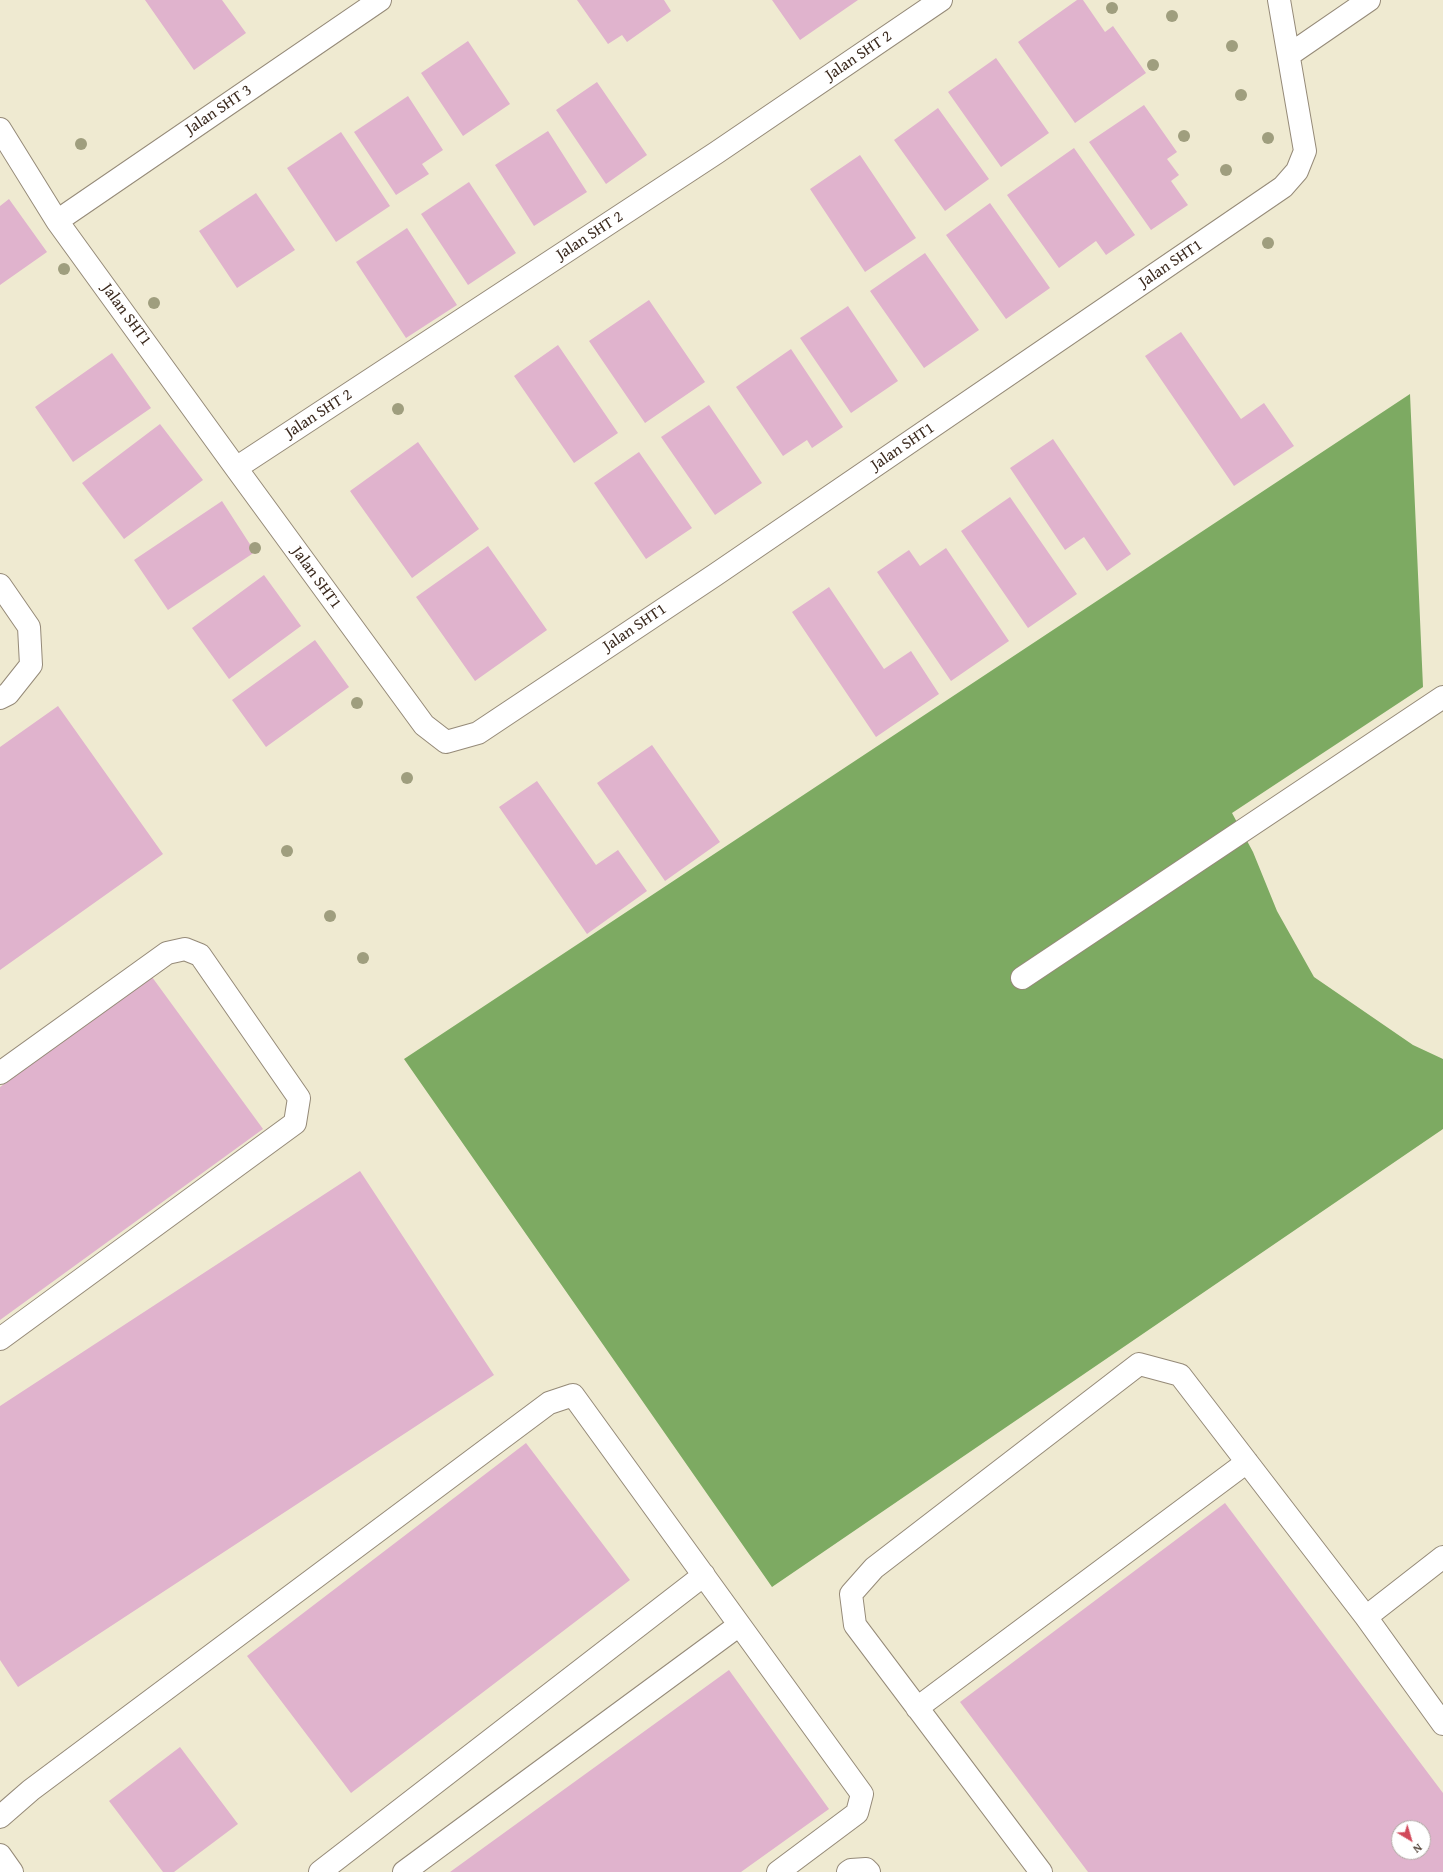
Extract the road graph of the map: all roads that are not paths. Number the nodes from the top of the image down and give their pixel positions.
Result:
1 (380, 0) edge
2 (941, 0) edge
3 (1280, 0) edge
4 (1369, 0) edge
5 (1289, 55) junction
6 (0, 129) edge
7 (57, 220) junction
8 (236, 468) junction
9 (0, 585) edge
10 (1443, 696) edge
11 (0, 698) edge
12 (1022, 978) dead end
13 (0, 1073) edge
14 (0, 1339) edge
15 (1247, 1462) junction
16 (1443, 1557) edge
17 (704, 1575) junction
18 (1366, 1617) junction
19 (738, 1626) junction
20 (917, 1708) junction
21 (1443, 1724) edge
22 (0, 1817) edge
23 (0, 1855) edge
24 (12, 1872) edge
25 (320, 1872) edge
26 (404, 1872) edge
27 (778, 1872) edge
28 (848, 1872) edge
29 (869, 1872) edge
30 (1041, 1872) edge

1 - 7 street, Jalan SHT 3
2 - 8 street, Jalan SHT 2
3 - 5 street, Jalan SHT1
4 - 5 street
5 - 8 street, Jalan SHT1
6 - 7 street, Jalan SHT1
7 - 8 street, Jalan SHT1
9 - 11 street
10 - 12 street
13 - 14 street
15 - 18 street
15 - 20 street
15 - 20 street
16 - 18 street
17 - 19 street
17 - 22 street
17 - 25 street
18 - 21 street
19 - 26 street
19 - 27 street
20 - 30 street
23 - 24 street
28 - 29 street

